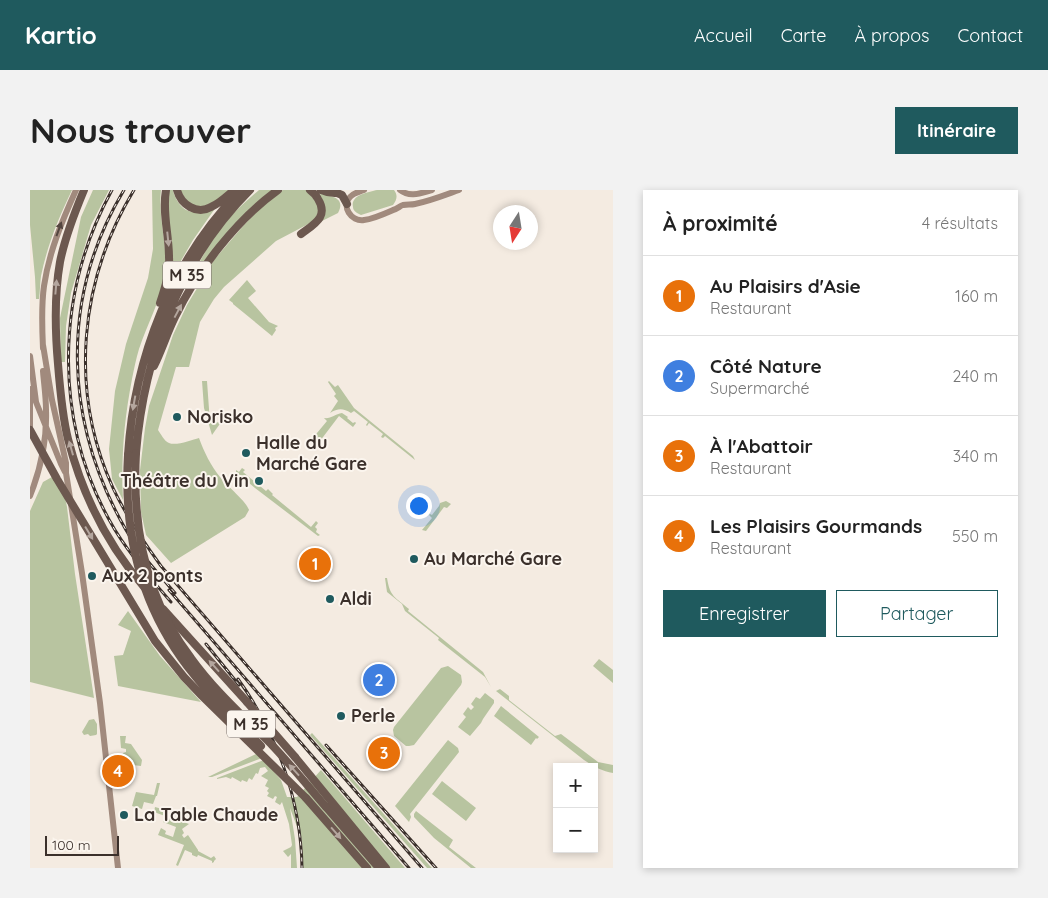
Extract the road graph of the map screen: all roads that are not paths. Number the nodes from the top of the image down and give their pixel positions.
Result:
1 (76, 190) edge
2 (84, 190) edge
3 (166, 190) edge
4 (178, 190) edge
5 (234, 190) edge
6 (241, 190) edge
7 (250, 190) edge
8 (278, 190) edge
9 (310, 190) edge
10 (321, 190) edge
11 (364, 190) edge
12 (400, 190) edge
13 (432, 190) edge
14 (460, 190) edge
15 (334, 191) edge
16 (347, 204) junction
17 (398, 208) junction
18 (302, 234) dead end
19 (149, 344) junction
20 (42, 345) junction
21 (30, 356) edge
22 (30, 366) edge
23 (149, 374) junction
24 (46, 425) junction
25 (30, 429) edge
26 (53, 444) junction
27 (44, 446) junction
28 (132, 454) junction
29 (66, 473) junction
30 (30, 496) edge
31 (175, 641) junction
32 (306, 798) junction
33 (118, 868) edge
34 (366, 868) edge
35 (379, 868) edge
36 (386, 868) edge

20 -> 1 main road
36 -> 2 highway, bridge
3 -> 19 highway
4 - 5 highway
6 - 19 highway, M 35
7 - 23 highway, M 35
23 -> 8 highway
9 - 18 highway
10 - 15 highway
11 - 16 main road
12 - 13 main road
12 - 17 main road
14 - 17 main road
15 - 16 highway
16 - 17 main road
19 -> 28 highway, M 35
20 - 24 main road
20 - 29 main road
21 - 22 main road
22 - 24 main road
22 - 25 main road
23 - 28 highway, M 35
24 - 26 main road
24 - 27 main road
25 -> 32 highway, bridge
26 - 27 main road
26 - 29 main road
27 - 30 main road
28 - 31 highway, M 35, bridge
29 - 33 main road
31 - 32 highway, M 35, bridge
35 -> 31 highway, M 35, bridge
32 -> 34 highway, M 35

